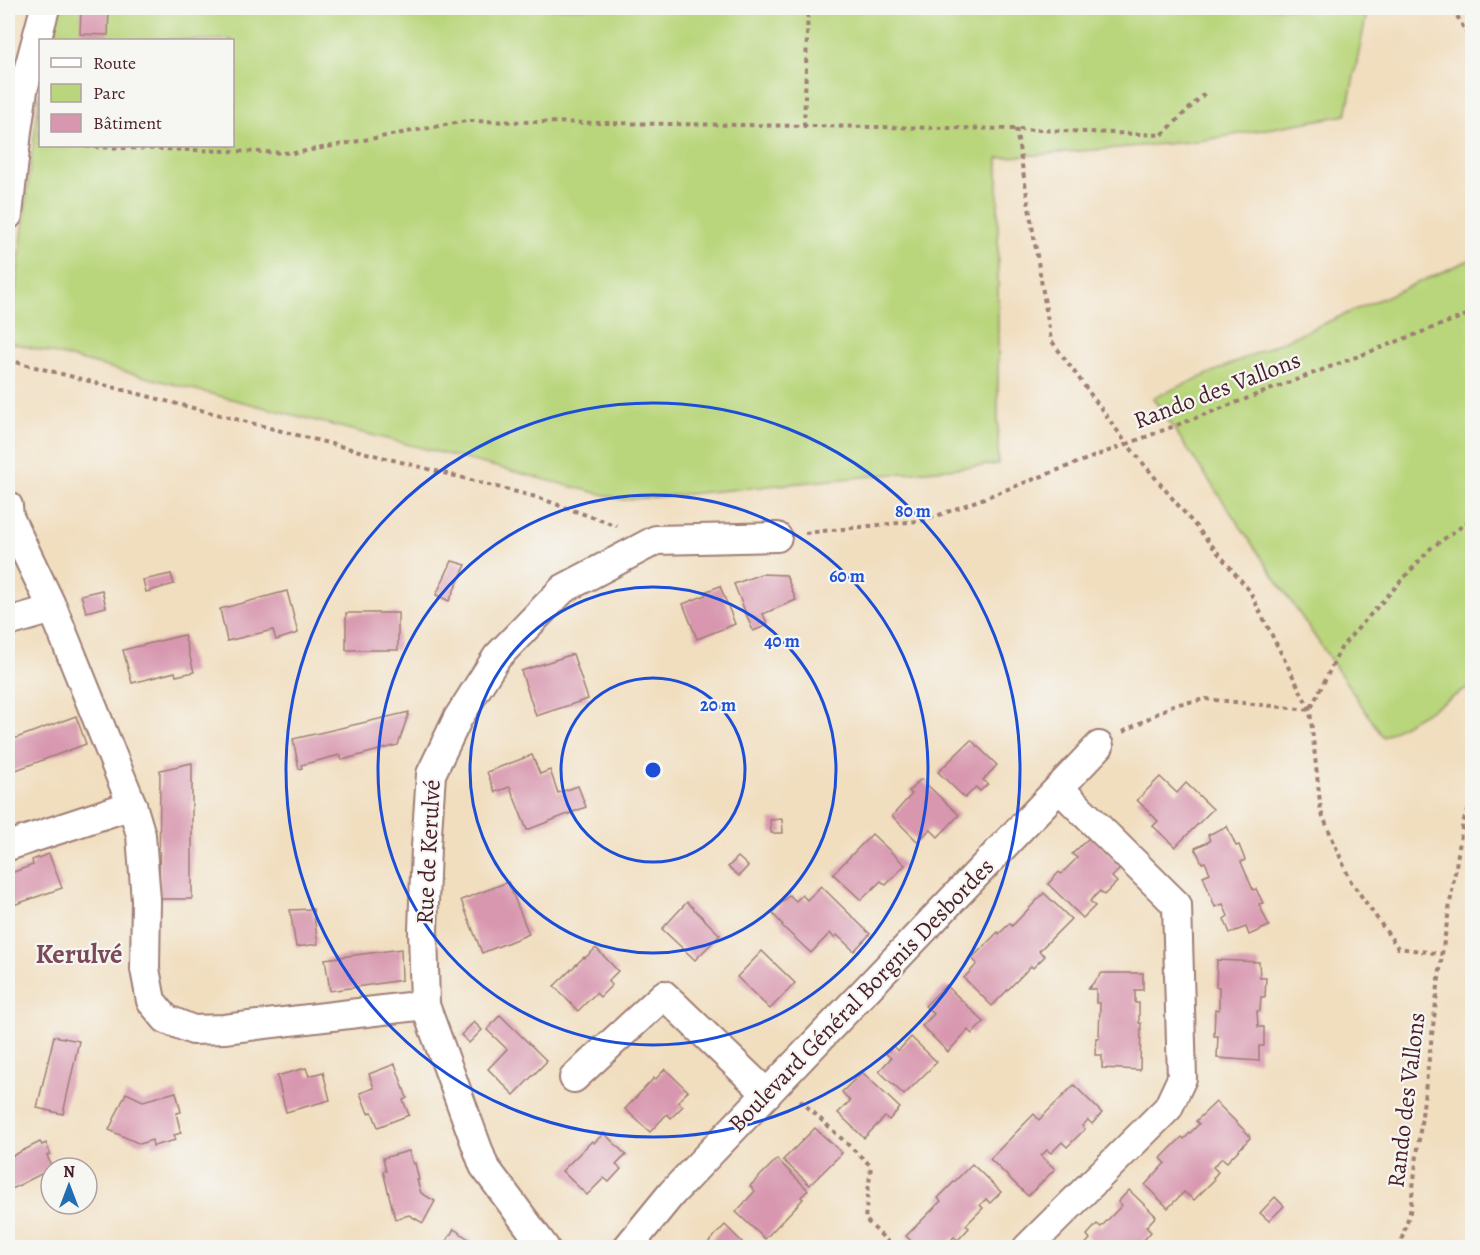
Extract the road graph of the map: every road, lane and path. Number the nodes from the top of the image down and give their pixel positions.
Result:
1 (45, 8) edge
2 (808, 8) edge
3 (1453, 8) edge
4 (1473, 44) edge
5 (1205, 93) dead end
6 (804, 126) junction
7 (1016, 129) junction
8 (126, 147) edge
9 (8, 215) edge
10 (1473, 313) edge
11 (8, 360) edge
12 (1127, 444) junction
13 (8, 513) edge
14 (1473, 519) edge
15 (777, 537) joint
16 (656, 540) junction
17 (53, 609) junction
18 (8, 621) edge
19 (1310, 710) junction
20 (1099, 746) joint
21 (1059, 788) junction
22 (1473, 803) edge
23 (132, 805) junction
24 (8, 846) edge
25 (1442, 954) junction
26 (425, 1005) junction
27 (574, 1078) dead end
28 (773, 1087) junction
29 (545, 1248) edge
30 (627, 1248) edge
31 (894, 1248) edge
32 (1027, 1248) edge
33 (1399, 1248) edge

1 - 9 street
2 - 6 path
3 - 4 path
5 - 7 path
6 - 7 path
6 - 8 path
7 - 12 path, Rando des Vallons
10 - 12 path, Rando des Vallons
11 - 16 path
12 - 15 path
12 - 19 path
13 - 17 street
14 - 19 path
15 - 16 street, Rue de Kerulvé
16 - 26 street, Rue de Kerulvé
17 - 18 street
17 - 23 street
19 - 20 path
19 - 25 path
20 - 21 street, Boulevard Général Borgnis Desbordes
21 - 28 street, Boulevard Général Borgnis Desbordes
21 - 32 street
22 - 25 path, Rando des Vallons
23 - 24 street
23 - 26 street
25 - 33 path, Rando des Vallons
26 - 29 street, Rue de Kerulvé
27 - 28 street
28 - 30 street, Boulevard Général Borgnis Desbordes
28 - 31 path

